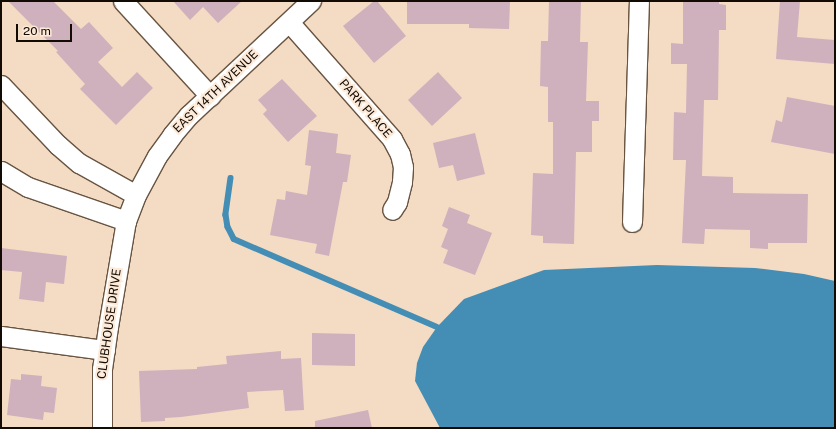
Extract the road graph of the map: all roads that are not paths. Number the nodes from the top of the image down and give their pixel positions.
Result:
1 (123, 1) edge
2 (311, 1) edge
3 (640, 1) edge
4 (289, 22) junction
5 (1, 85) edge
6 (210, 96) junction
7 (1, 171) edge
8 (136, 195) junction
9 (392, 210) dead end
10 (126, 221) junction
11 (632, 222) dead end
12 (1, 336) edge
13 (104, 350) junction
14 (102, 428) edge

1 - 6 street
2 - 4 street, EAST 14TH AVENUE
3 - 11 street
4 - 6 street, EAST 14TH AVENUE
4 - 9 street, PARK PLACE
5 - 8 street
6 - 8 street, EAST 14TH AVENUE
7 - 10 street
8 - 10 street, EAST 14TH AVENUE
10 - 13 street, CLUBHOUSE DRIVE
12 - 13 street
13 - 14 street, CLUBHOUSE DRIVE

